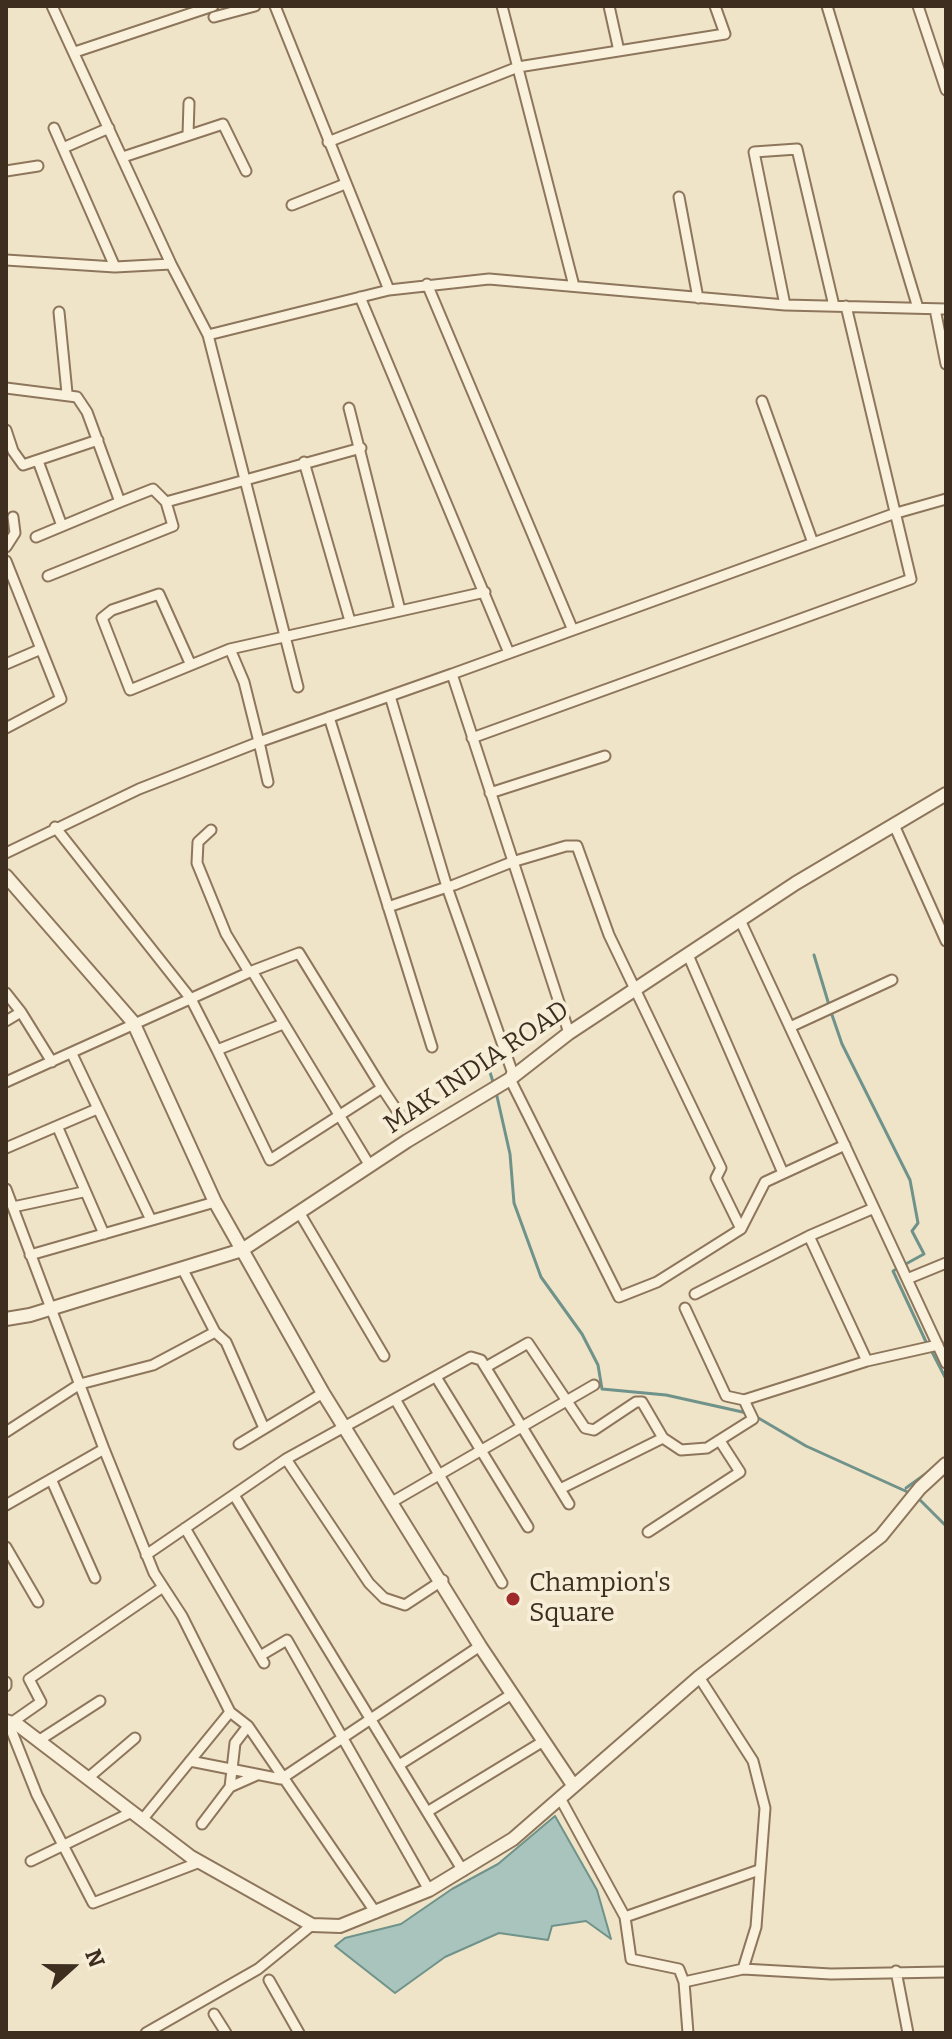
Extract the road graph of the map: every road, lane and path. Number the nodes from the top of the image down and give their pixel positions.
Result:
1 (52, 6) edge
2 (213, 6) edge
3 (255, 6) edge
4 (275, 6) edge
5 (502, 6) edge
6 (609, 6) edge
7 (715, 6) edge
8 (827, 6) edge
9 (918, 6) edge
10 (214, 17) dead end
11 (619, 51) junction
12 (75, 52) junction
13 (518, 67) junction
14 (946, 90) edge
15 (189, 103) dead end
16 (54, 128) dead end
17 (109, 128) junction
18 (188, 135) junction
19 (328, 142) junction
20 (63, 148) junction
21 (123, 157) junction
22 (38, 166) dead end
23 (6, 171) edge
24 (246, 171) dead end
25 (345, 184) junction
26 (679, 197) dead end
27 (292, 205) dead end
28 (6, 260) edge
29 (171, 264) junction
30 (115, 267) junction
31 (427, 284) junction
32 (574, 286) junction
33 (389, 290) junction
34 (360, 297) junction
35 (698, 298) junction
36 (785, 305) junction
37 (834, 306) junction
38 (846, 306) junction
39 (918, 308) junction
40 (940, 309) edge
41 (59, 312) dead end
42 (208, 335) junction
43 (946, 364) edge
44 (6, 388) edge
45 (67, 393) junction
46 (762, 401) dead end
47 (349, 408) dead end
48 (6, 430) edge
49 (98, 440) junction
50 (361, 448) junction
51 (38, 461) junction
52 (304, 462) junction
53 (246, 479) junction
54 (946, 499) edge
55 (120, 502) junction
56 (166, 502) junction
57 (893, 514) junction
58 (13, 517) dead end
59 (62, 526) junction
60 (36, 537) dead end
61 (813, 543) junction
62 (6, 547) edge
63 (6, 561) edge
64 (48, 576) dead end
65 (485, 592) junction
66 (400, 610) junction
67 (350, 621) junction
68 (572, 628) junction
69 (286, 635) junction
70 (41, 649) junction
71 (230, 649) junction
72 (509, 653) junction
73 (190, 663) junction
74 (6, 664) edge
75 (452, 674) junction
76 (298, 687) dead end
77 (390, 696) junction
78 (329, 717) junction
79 (6, 728) edge
80 (472, 738) junction
81 (259, 742) junction
82 (605, 756) dead end
83 (268, 782) dead end
84 (490, 793) junction
85 (946, 794) edge
86 (894, 825) junction
87 (55, 827) junction
88 (211, 830) dead end
89 (6, 853) edge
90 (512, 862) junction
91 (6, 876) edge
92 (447, 887) junction
93 (388, 907) junction
94 (740, 920) junction
95 (946, 941) edge
96 (688, 955) junction
97 (250, 972) junction
98 (892, 980) dead end
99 (634, 990) junction
100 (6, 993) edge
101 (191, 999) junction
102 (21, 1012) junction
103 (6, 1021) edge
104 (133, 1022) junction
105 (283, 1024) junction
106 (790, 1027) junction
107 (569, 1033) junction
108 (432, 1047) dead end
109 (217, 1050) junction
110 (72, 1054) junction
111 (52, 1062) junction
112 (7, 1080) edge
113 (500, 1085) junction
114 (382, 1088) junction
115 (97, 1109) junction
116 (338, 1118) junction
117 (402, 1118) dead end
118 (58, 1128) junction
119 (845, 1145) junction
120 (6, 1148) edge
121 (370, 1166) junction
122 (783, 1173) junction
123 (6, 1189) edge
124 (83, 1192) junction
125 (215, 1202) junction
126 (13, 1207) junction
127 (874, 1208) junction
128 (299, 1212) junction
129 (151, 1220) junction
130 (741, 1229) junction
131 (104, 1234) junction
132 (809, 1236) junction
133 (242, 1250) junction
134 (30, 1255) junction
135 (946, 1263) edge
136 (182, 1268) junction
137 (907, 1279) junction
138 (695, 1294) dead end
139 (52, 1308) junction
140 (685, 1308) dead end
141 (6, 1319) edge
142 (215, 1332) junction
143 (938, 1345) junction
144 (384, 1356) dead end
145 (867, 1361) junction
146 (946, 1363) edge
147 (486, 1367) junction
148 (436, 1377) junction
149 (80, 1384) junction
150 (594, 1385) dead end
151 (323, 1393) junction
152 (395, 1399) junction
153 (567, 1400) junction
154 (745, 1402) junction
155 (345, 1424) junction
156 (523, 1426) junction
157 (264, 1428) junction
158 (6, 1432) edge
159 (663, 1438) junction
160 (720, 1441) junction
161 (239, 1444) dead end
162 (104, 1449) junction
163 (482, 1450) junction
164 (286, 1459) junction
165 (944, 1471) edge
166 (440, 1475) junction
167 (51, 1479) junction
168 (560, 1489) junction
169 (234, 1495) junction
170 (392, 1502) junction
171 (569, 1504) dead end
172 (6, 1505) edge
173 (528, 1527) dead end
174 (185, 1528) junction
175 (648, 1532) dead end
176 (6, 1547) edge
177 (146, 1555) junction
178 (95, 1578) dead end
179 (443, 1580) junction
180 (502, 1583) dead end
181 (163, 1587) junction
182 (38, 1602) dead end
183 (480, 1646) junction
184 (699, 1677) junction
185 (512, 1694) junction
186 (100, 1701) dead end
187 (230, 1712) junction
188 (369, 1717) junction
189 (8, 1722) edge
190 (248, 1726) junction
191 (342, 1737) junction
192 (135, 1738) dead end
193 (38, 1741) junction
194 (542, 1742) junction
195 (190, 1761) junction
196 (399, 1765) junction
197 (232, 1770) junction
198 (257, 1775) junction
199 (88, 1778) junction
200 (281, 1779) junction
201 (573, 1785) junction
202 (230, 1787) junction
203 (560, 1798) junction
204 (427, 1812) junction
205 (137, 1816) junction
206 (202, 1824) dead end
207 (63, 1846) junction
208 (31, 1861) dead end
209 (200, 1862) junction
210 (759, 1870) junction
211 (463, 1871) junction
212 (429, 1890) junction
213 (376, 1913) junction
214 (625, 1917) junction
215 (312, 1925) junction
216 (743, 1969) junction
217 (896, 1971) junction
218 (946, 1972) edge
219 (269, 1980) dead end
220 (684, 1982) junction
221 (214, 2014) dead end
222 (146, 2033) edge
223 (226, 2033) edge
224 (299, 2033) edge
225 (688, 2033) edge
226 (908, 2033) edge

1 - 12 street
2 - 12 street
3 - 10 street
4 - 19 street
5 - 13 street
6 - 11 street
7 - 11 street
8 - 39 street
9 - 14 street
11 - 13 street
12 - 17 street
13 - 19 street
13 - 32 street
15 - 18 street
16 - 20 street
17 - 20 street
17 - 21 street
18 - 21 street
18 - 24 street
19 - 25 street
20 - 30 street
21 - 29 street
22 - 23 street
25 - 27 street
25 - 33 street
26 - 35 street
28 - 30 street
29 - 30 street
29 - 42 street
31 - 32 street
31 - 33 street
31 - 68 street
32 - 35 street
33 - 34 street
34 - 42 street
34 - 65 street
35 - 36 street
36 - 37 street
36 - 37 street
37 - 38 street
38 - 39 street
38 - 57 street
39 - 40 street
40 - 43 street
41 - 45 street
42 - 53 street
44 - 45 street
45 - 49 street
46 - 61 street
47 - 50 street
48 - 51 street
49 - 51 street
49 - 55 street
50 - 52 street
50 - 66 street
51 - 59 street
52 - 53 street
52 - 67 street
53 - 56 street
53 - 69 street
54 - 57 street
55 - 56 street
55 - 59 street
56 - 64 street
57 - 61 street
57 - 80 street
58 - 62 street
59 - 60 street
61 - 68 street
63 - 70 street
65 - 66 street
65 - 72 street
66 - 67 street
67 - 69 street
68 - 72 street
69 - 71 street
69 - 76 street
70 - 74 street
70 - 79 street
71 - 73 street
71 - 81 street
72 - 75 street
73 - 73 street
75 - 77 street
75 - 80 street
77 - 78 street
77 - 92 street
78 - 81 street
78 - 93 street
80 - 84 street
81 - 83 street
81 - 87 street
82 - 84 street
84 - 90 street
85 - 86 street, MAK INDIA ROAD
86 - 94 street, MAK INDIA ROAD
86 - 95 street
87 - 89 street
87 - 101 street
88 - 97 street
90 - 92 street
90 - 99 street
90 - 107 street
91 - 104 street
92 - 93 street
92 - 113 street
93 - 108 street
94 - 96 street, MAK INDIA ROAD
94 - 106 street
96 - 99 street, MAK INDIA ROAD
96 - 122 street
97 - 101 street
97 - 105 street
97 - 114 street
98 - 106 street
99 - 107 street, MAK INDIA ROAD
99 - 130 street
100 - 102 street
101 - 104 street
101 - 109 street
102 - 103 street
102 - 111 street
104 - 110 street
104 - 125 street
105 - 109 street
105 - 116 street
106 - 119 street
107 - 113 street, MAK INDIA ROAD
109 - 116 street
110 - 111 street
110 - 115 street
111 - 112 street
113 - 121 street, MAK INDIA ROAD
113 - 130 street
114 - 116 street
114 - 117 street
115 - 118 street
115 - 129 street
116 - 121 street
118 - 120 street
118 - 124 street
119 - 122 street
119 - 127 street
121 - 128 street, MAK INDIA ROAD
122 - 130 street
123 - 126 street
124 - 126 street
124 - 131 street
125 - 129 street
125 - 133 street
126 - 134 street
127 - 132 street
127 - 137 street
128 - 133 street, MAK INDIA ROAD
128 - 144 street
129 - 131 street
131 - 134 street
132 - 138 street
132 - 145 street
133 - 136 street, MAK INDIA ROAD
133 - 151 street
134 - 139 street
135 - 137 street
136 - 139 street, MAK INDIA ROAD
136 - 142 street
137 - 143 street
139 - 141 street, MAK INDIA ROAD
139 - 149 street
140 - 154 street
142 - 149 street
142 - 157 street
143 - 145 street
143 - 146 street
145 - 154 street
147 - 148 street
147 - 153 street
147 - 156 street
148 - 152 street
148 - 163 street
149 - 158 street
149 - 162 street
150 - 153 street
151 - 155 street
151 - 157 street
152 - 155 street
152 - 166 street
153 - 156 street
153 - 159 street
154 - 160 street
155 - 164 street
155 - 170 street
156 - 163 street
156 - 168 street
157 - 161 street
159 - 160 street
159 - 168 street
160 - 175 street
162 - 167 street
162 - 177 street
163 - 166 street
163 - 173 street
164 - 169 street
164 - 179 street
165 - 184 street
166 - 170 street
166 - 180 street
167 - 172 street
167 - 178 street
168 - 171 street
169 - 174 street
169 - 188 street
170 - 179 street
174 - 177 street
174 - 191 street
176 - 182 street
177 - 181 street
179 - 183 street
181 - 187 street
181 - 189 street
183 - 185 street
183 - 188 street
184 - 201 street
184 - 210 street
185 - 194 street
185 - 196 street
186 - 193 street
187 - 190 street
187 - 195 street
188 - 191 street
188 - 196 street
189 - 193 street
189 - 207 street
190 - 197 street
190 - 200 street
191 - 200 street
191 - 212 street
192 - 199 street
193 - 199 street
194 - 201 street
194 - 204 street
195 - 197 street
195 - 205 street
196 - 204 street
197 - 198 street
197 - 202 street
198 - 200 street
198 - 202 street
199 - 205 street
200 - 213 street
201 - 203 street
202 - 206 street
203 - 211 street
203 - 214 street
204 - 211 street
205 - 207 street
205 - 209 street
207 - 208 street
207 - 209 street
209 - 215 street
210 - 214 street
210 - 216 street
211 - 212 street
212 - 213 street
213 - 215 street
214 - 220 street
215 - 222 street
216 - 217 street
216 - 220 street
217 - 218 street
217 - 226 street
219 - 224 street
220 - 225 street
221 - 223 street

